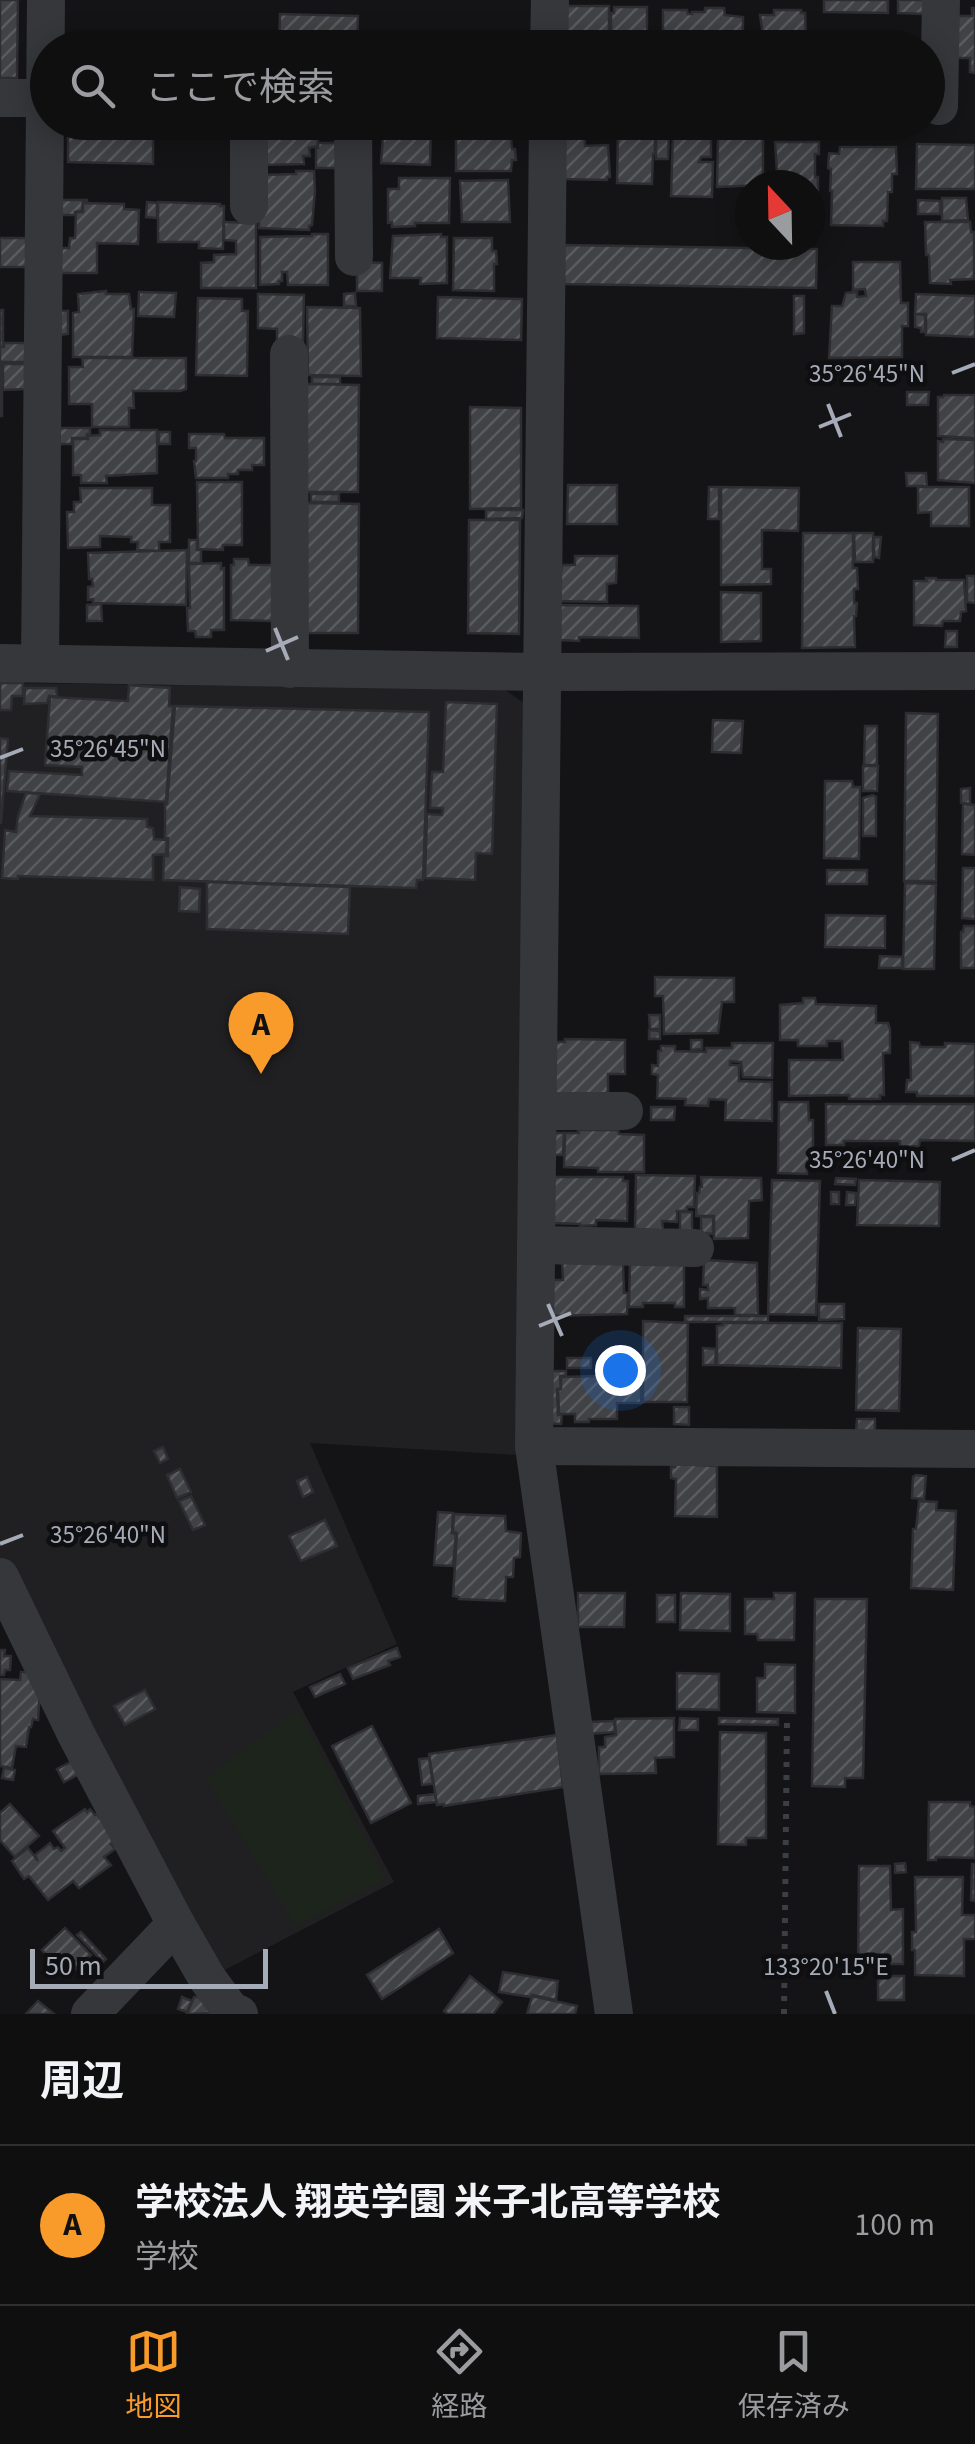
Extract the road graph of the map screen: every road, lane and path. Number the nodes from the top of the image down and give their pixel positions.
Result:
1 (46, 0) edge
2 (550, 0) edge
3 (940, 0) edge
4 (46, 30) edge
5 (549, 30) edge
6 (942, 30) edge
7 (945, 76) edge
8 (0, 98) edge
9 (30, 98) edge
10 (947, 106) edge
11 (46, 140) edge
12 (249, 140) edge
13 (353, 140) edge
14 (548, 140) edge
15 (249, 206) dead end
16 (354, 257) dead end
17 (289, 354) dead end
18 (0, 663) edge
19 (40, 663) junction
20 (290, 669) junction
21 (542, 672) junction
22 (975, 672) edge
23 (538, 1111) junction
24 (624, 1111) dead end
25 (536, 1245) junction
26 (695, 1248) dead end
27 (534, 1446) junction
28 (975, 1449) edge
29 (0, 1577) edge
30 (787, 1720) dead end
31 (176, 1924) junction
32 (90, 2014) edge
33 (240, 2014) edge
34 (614, 2014) edge
35 (784, 2014) edge

1 - 4 street
2 - 5 street
3 - 6 street
7 - 10 street
8 - 9 street
11 - 19 street
12 - 15 street
13 - 16 street
14 - 21 street
17 - 20 street
18 - 19 street
19 - 20 street
20 - 21 street
21 - 22 street
21 - 23 street
23 - 24 street
23 - 25 street
25 - 26 street
25 - 27 street
27 - 28 street
27 - 34 street
29 - 31 street
30 - 35 path
31 - 32 street
31 - 33 street

